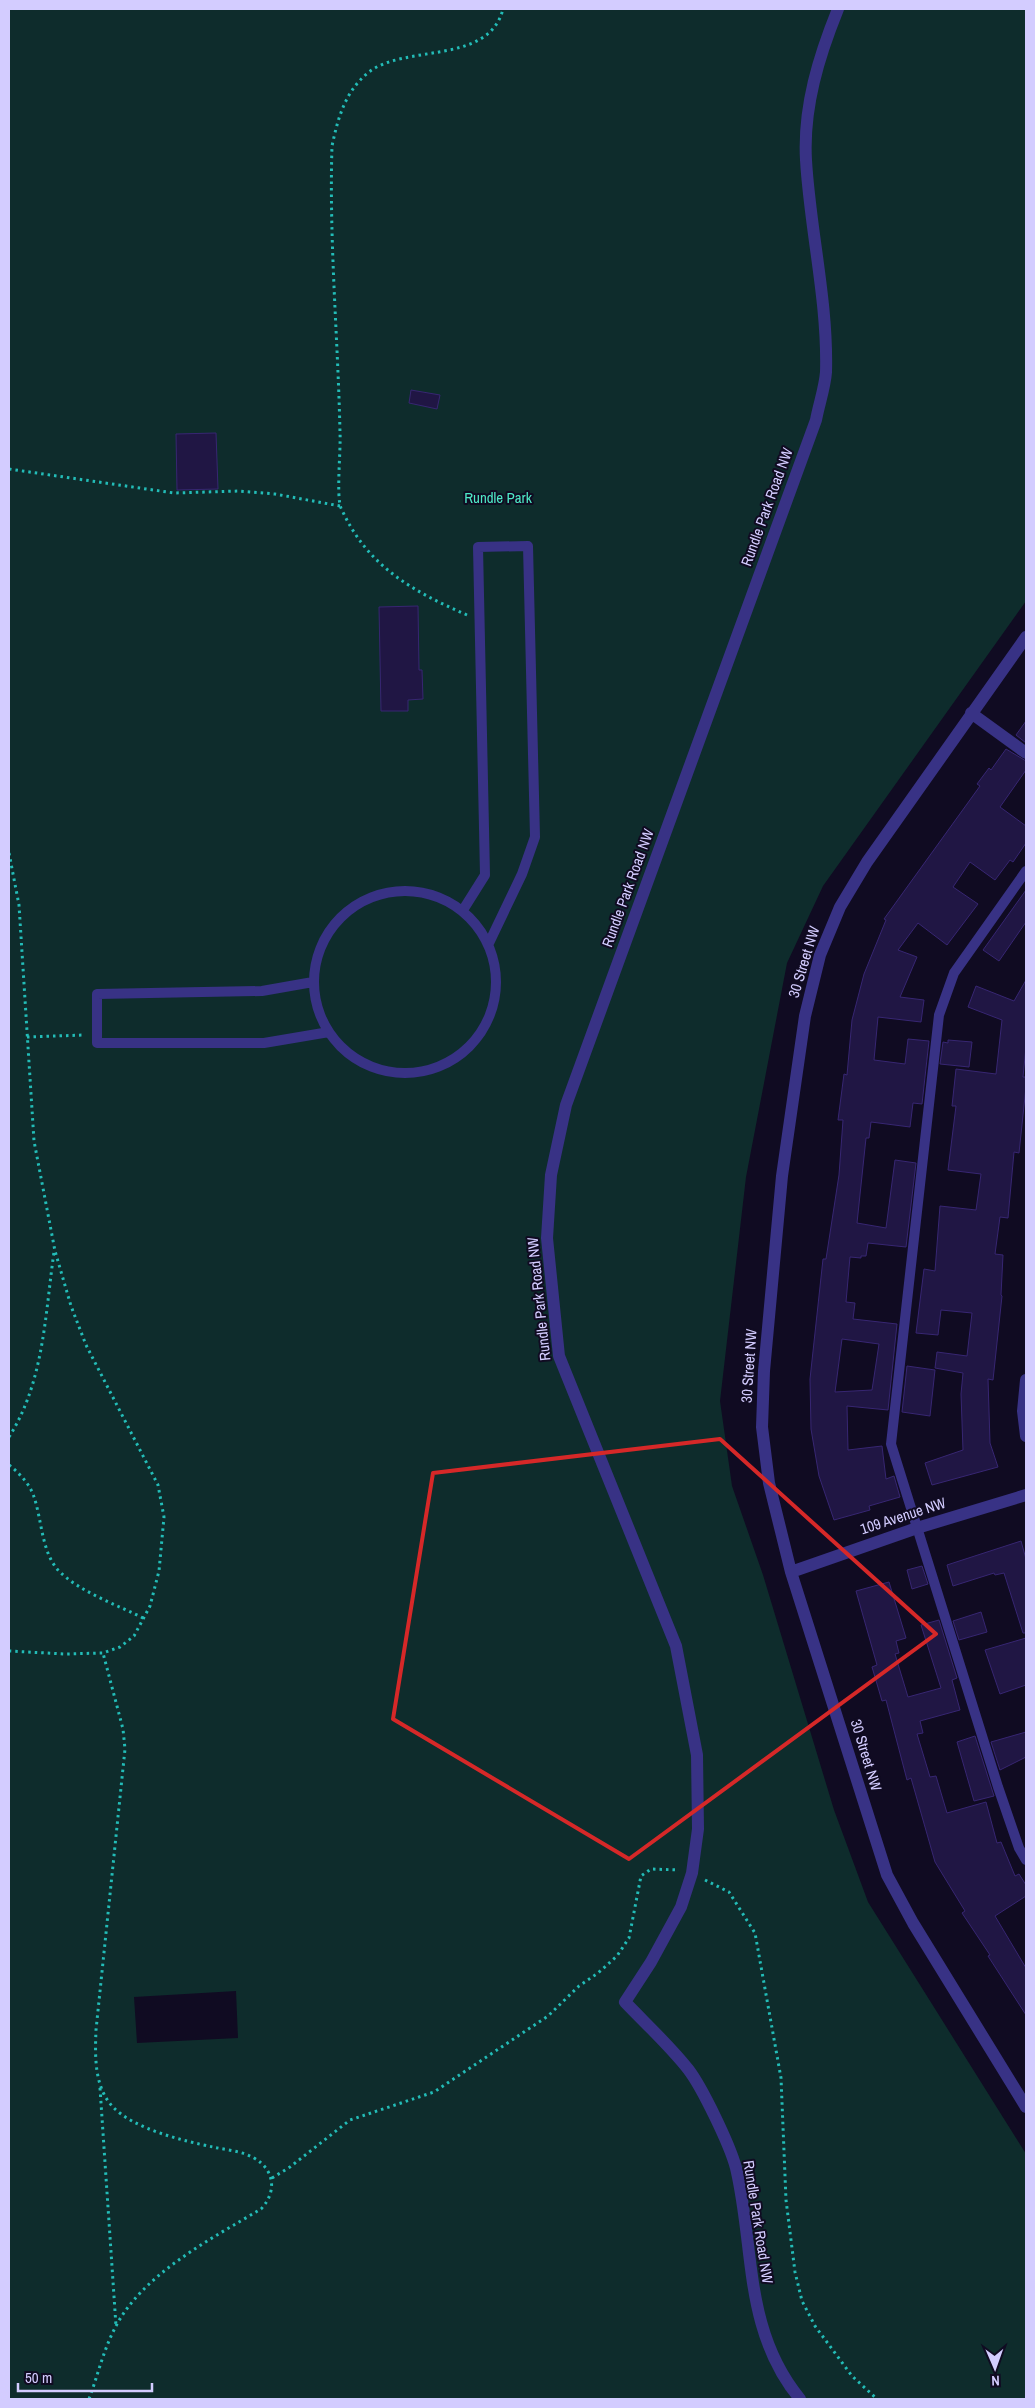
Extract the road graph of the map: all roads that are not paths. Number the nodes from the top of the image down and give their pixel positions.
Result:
1 (838, 9) edge
2 (1026, 637) edge
3 (971, 713) junction
4 (1026, 752) edge
5 (1026, 872) edge
6 (463, 910) junction
7 (488, 943) junction
8 (314, 982) junction
9 (329, 1032) junction
10 (1026, 1380) edge
11 (1026, 1436) edge
12 (1026, 1495) edge
13 (917, 1528) junction
14 (791, 1572) junction
15 (1026, 1860) edge
16 (1026, 2105) edge
17 (800, 2399) edge

1 - 17 street, Rundle Park Road NW
2 - 3 street, 30 Street NW
3 - 4 street
3 - 14 street, 30 Street NW
5 - 13 lane
6 - 7 lane
6 - 7 lane
6 - 8 lane
7 - 9 lane
8 - 9 lane
8 - 9 lane
10 - 11 street
12 - 13 street, 109 Avenue NW
13 - 14 street, 109 Avenue NW
13 - 15 lane
14 - 16 street, 30 Street NW

